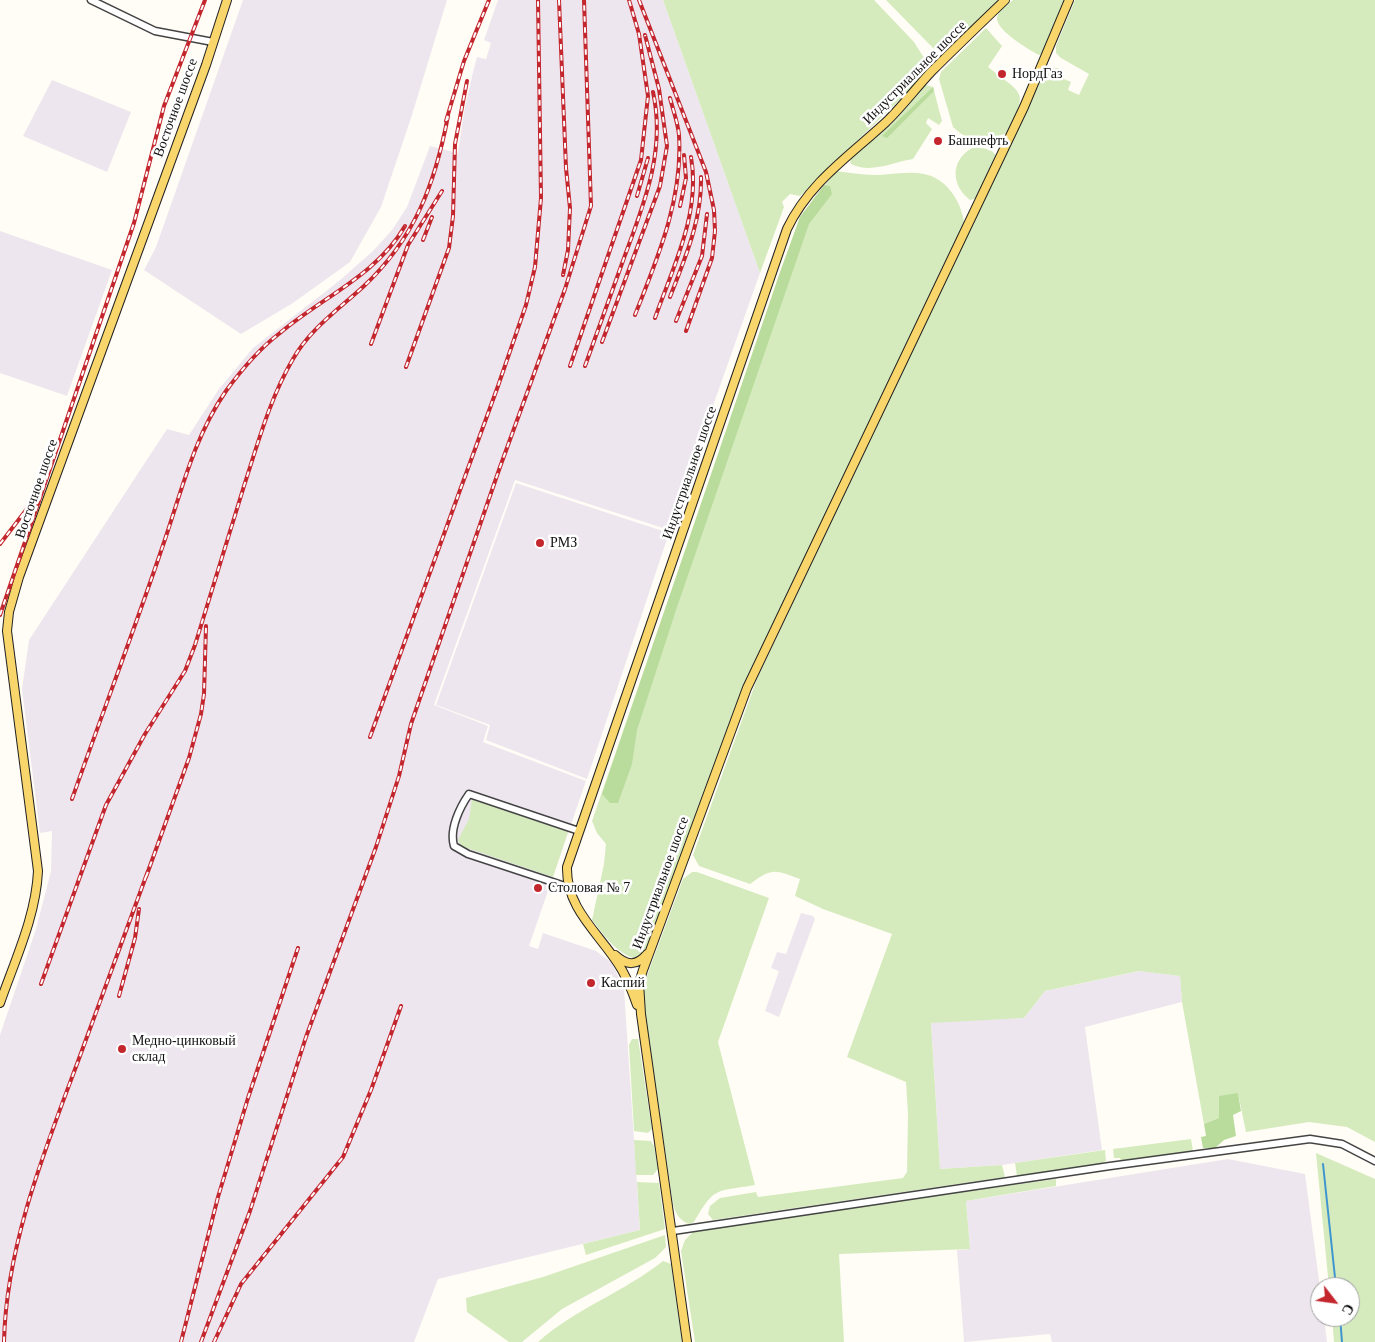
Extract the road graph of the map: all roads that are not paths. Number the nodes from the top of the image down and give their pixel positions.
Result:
1 (92, 0) edge
2 (227, 0) edge
3 (1004, 0) edge
4 (1069, 0) edge
5 (213, 42) junction
6 (579, 831) junction
7 (568, 887) junction
8 (603, 943) junction
9 (652, 949) junction
10 (0, 1003) edge
11 (641, 1014) junction
12 (1375, 1161) edge
13 (673, 1231) junction
14 (687, 1342) edge

1 - 5 street
2 - 5 main road, Восточное шоссе
3 - 6 main road, Индустриальное шоссе
4 - 9 main road, Индустриальное шоссе
5 - 10 main road, Восточное шоссе
6 - 7 main road, Индустриальное шоссе
6 - 7 street
7 - 8 main road, Индустриальное шоссе
8 - 9 main road
8 - 11 main road, Индустриальное шоссе
9 - 11 main road, Индустриальное шоссе
11 - 13 main road, Индустриальное шоссе
12 - 13 street
13 - 14 main road, Индустриальное шоссе

